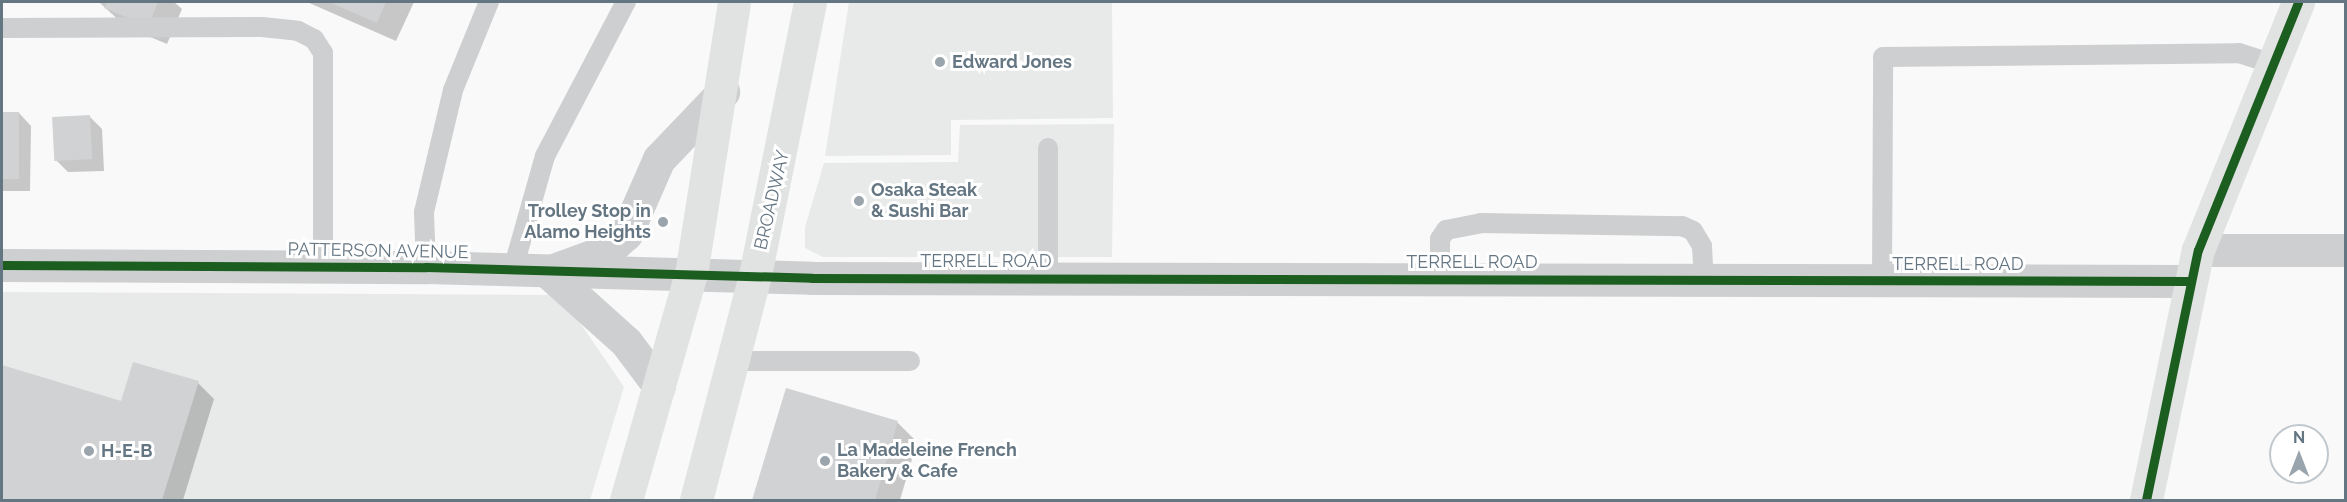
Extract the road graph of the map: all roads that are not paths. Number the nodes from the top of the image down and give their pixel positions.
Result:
1 (489, 2) edge
2 (626, 2) edge
3 (734, 2) edge
4 (810, 2) edge
5 (2298, 2) edge
6 (2, 28) edge
7 (2273, 64) junction
8 (723, 92) junction
9 (1047, 148) dead end
10 (2198, 250) junction
11 (2346, 250) edge
12 (2, 265) edge
13 (322, 266) junction
14 (426, 267) junction
15 (513, 269) junction
16 (548, 272) junction
17 (691, 274) junction
18 (755, 275) junction
19 (1047, 278) junction
20 (1440, 279) junction
21 (1704, 280) junction
22 (1882, 280) junction
23 (2189, 281) junction
24 (733, 361) junction
25 (910, 361) dead end
26 (659, 386) junction
27 (626, 501) edge
28 (696, 501) edge
29 (2146, 501) edge

1 - 14 lane
2 - 15 lane
3 - 8 main road
4 - 18 main road, BROADWAY
5 - 7 main road
6 - 13 lane
7 - 10 main road
7 - 22 lane
8 - 16 street
8 - 17 main road
9 - 19 lane
10 - 11 street
10 - 23 main road
12 - 13 street, PATTERSON AVENUE
13 - 14 street, PATTERSON AVENUE
14 - 15 street, PATTERSON AVENUE
15 - 16 street, PATTERSON AVENUE
16 - 17 street, PATTERSON AVENUE
16 - 26 street
17 - 18 street, PATTERSON AVENUE
17 - 26 main road
18 - 19 street, TERRELL ROAD
18 - 24 main road, BROADWAY
19 - 20 street, TERRELL ROAD
20 - 21 street, TERRELL ROAD
20 - 21 lane
21 - 22 street, TERRELL ROAD
22 - 23 street, TERRELL ROAD
23 - 29 main road
24 - 25 lane
24 - 28 main road, BROADWAY
26 - 27 main road

